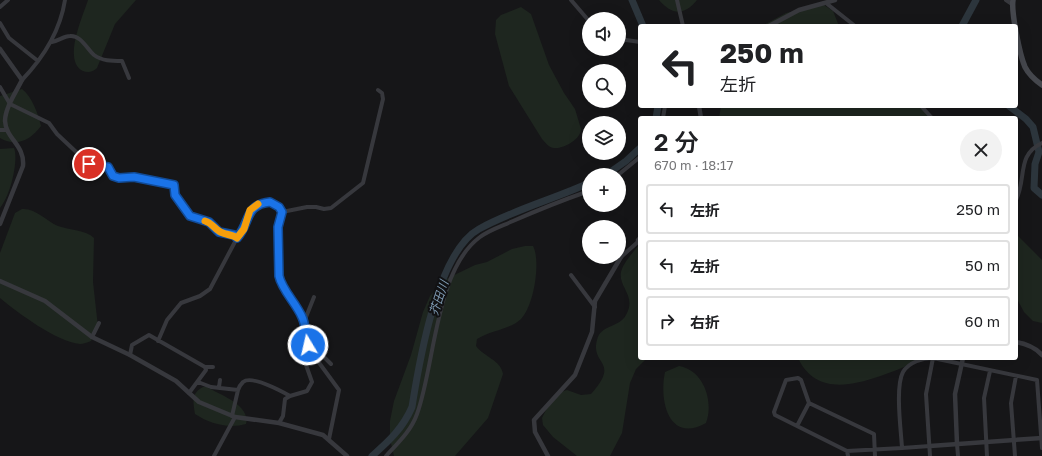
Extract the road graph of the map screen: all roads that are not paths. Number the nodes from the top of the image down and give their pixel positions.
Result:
1 (8, 0) edge
2 (65, 0) edge
3 (571, 0) edge
4 (677, 0) edge
5 (835, 0) edge
6 (1006, 0) edge
7 (1013, 2) edge
8 (826, 3) junction
9 (0, 7) edge
10 (582, 13) edge
11 (0, 23) edge
12 (683, 24) edge
13 (773, 24) edge
14 (852, 24) edge
15 (1017, 24) edge
16 (1018, 31) edge
17 (626, 40) edge
18 (52, 42) junction
19 (638, 42) edge
20 (0, 49) edge
21 (38, 61) junction
22 (129, 78) dead end
23 (22, 80) junction
24 (1042, 85) edge
25 (0, 87) edge
26 (378, 90) dead end
27 (10, 104) junction
28 (923, 108) edge
29 (930, 116) edge
30 (0, 130) edge
31 (7, 130) junction
32 (1042, 143) edge
33 (638, 159) edge
34 (626, 168) edge
35 (582, 194) edge
36 (1018, 195) edge
37 (282, 212) junction
38 (0, 224) edge
39 (237, 238) junction
40 (638, 241) edge
41 (626, 252) edge
42 (617, 264) edge
43 (572, 275) dead end
44 (0, 281) edge
45 (314, 297) dead end
46 (594, 307) junction
47 (99, 323) dead end
48 (304, 323) junction
49 (92, 337) junction
50 (158, 341) junction
51 (1018, 342) edge
52 (307, 343) junction
53 (130, 355) junction
54 (1042, 356) edge
55 (921, 360) edge
56 (933, 360) edge
57 (941, 360) edge
58 (962, 360) edge
59 (331, 364) dead end
60 (961, 365) junction
61 (205, 367) junction
62 (213, 367) dead end
63 (990, 370) junction
64 (1016, 376) junction
65 (220, 380) dead end
66 (198, 382) junction
67 (219, 387) junction
68 (238, 390) junction
69 (190, 393) junction
70 (290, 396) junction
71 (809, 403) junction
72 (234, 416) junction
73 (279, 423) junction
74 (797, 426) junction
75 (1042, 438) edge
76 (329, 439) junction
77 (1014, 440) junction
78 (986, 442) junction
79 (957, 444) junction
80 (930, 446) junction
81 (902, 448) junction
82 (1042, 448) edge
83 (875, 449) junction
84 (847, 451) junction
85 (214, 456) edge
86 (347, 456) edge
87 (386, 456) edge
88 (548, 456) edge
89 (848, 456) edge
90 (876, 456) edge
91 (930, 456) edge
92 (958, 456) edge
93 (987, 456) edge
94 (1015, 456) edge

1 - 9 street
2 - 18 street
3 - 10 street
4 - 12 street
5 - 8 street
6 - 7 street
7 - 15 main road
8 - 13 street
8 - 14 street
11 - 21 street
16 - 24 main road
17 - 19 street
18 - 21 street
18 - 22 street
20 - 23 street
21 - 23 street
23 - 27 street
25 - 27 street
26 - 37 street
27 - 31 street
27 - 39 street
28 - 29 street
30 - 31 street
31 - 38 street
32 - 36 street
33 - 34 street
35 - 87 street
37 - 39 street
37 - 48 street
39 - 50 street
40 - 41 street
42 - 46 street
43 - 46 street
44 - 49 street
45 - 48 street
46 - 88 street
47 - 49 street
48 - 52 street
49 - 53 street
50 - 53 street
50 - 61 street
51 - 54 street
52 - 59 street
52 - 70 street
52 - 76 street
53 - 69 street
55 - 81 street
56 - 80 street
57 - 60 street
58 - 60 street
60 - 63 street
60 - 79 street
61 - 62 street
61 - 66 street
63 - 64 street
63 - 78 street
64 - 75 street
64 - 77 street
65 - 67 street
66 - 67 street
66 - 69 street
67 - 68 street
68 - 70 street
68 - 72 street
69 - 72 street
70 - 73 street
71 - 74 street
71 - 74 street
71 - 83 street
72 - 73 street
72 - 85 street
73 - 76 street
74 - 84 street
75 - 77 street
75 - 82 street
76 - 86 street
77 - 78 street
77 - 94 street
78 - 79 street
78 - 93 street
79 - 80 street
79 - 92 street
80 - 81 street
80 - 91 street
81 - 83 street
83 - 84 street
83 - 90 street
84 - 89 street

